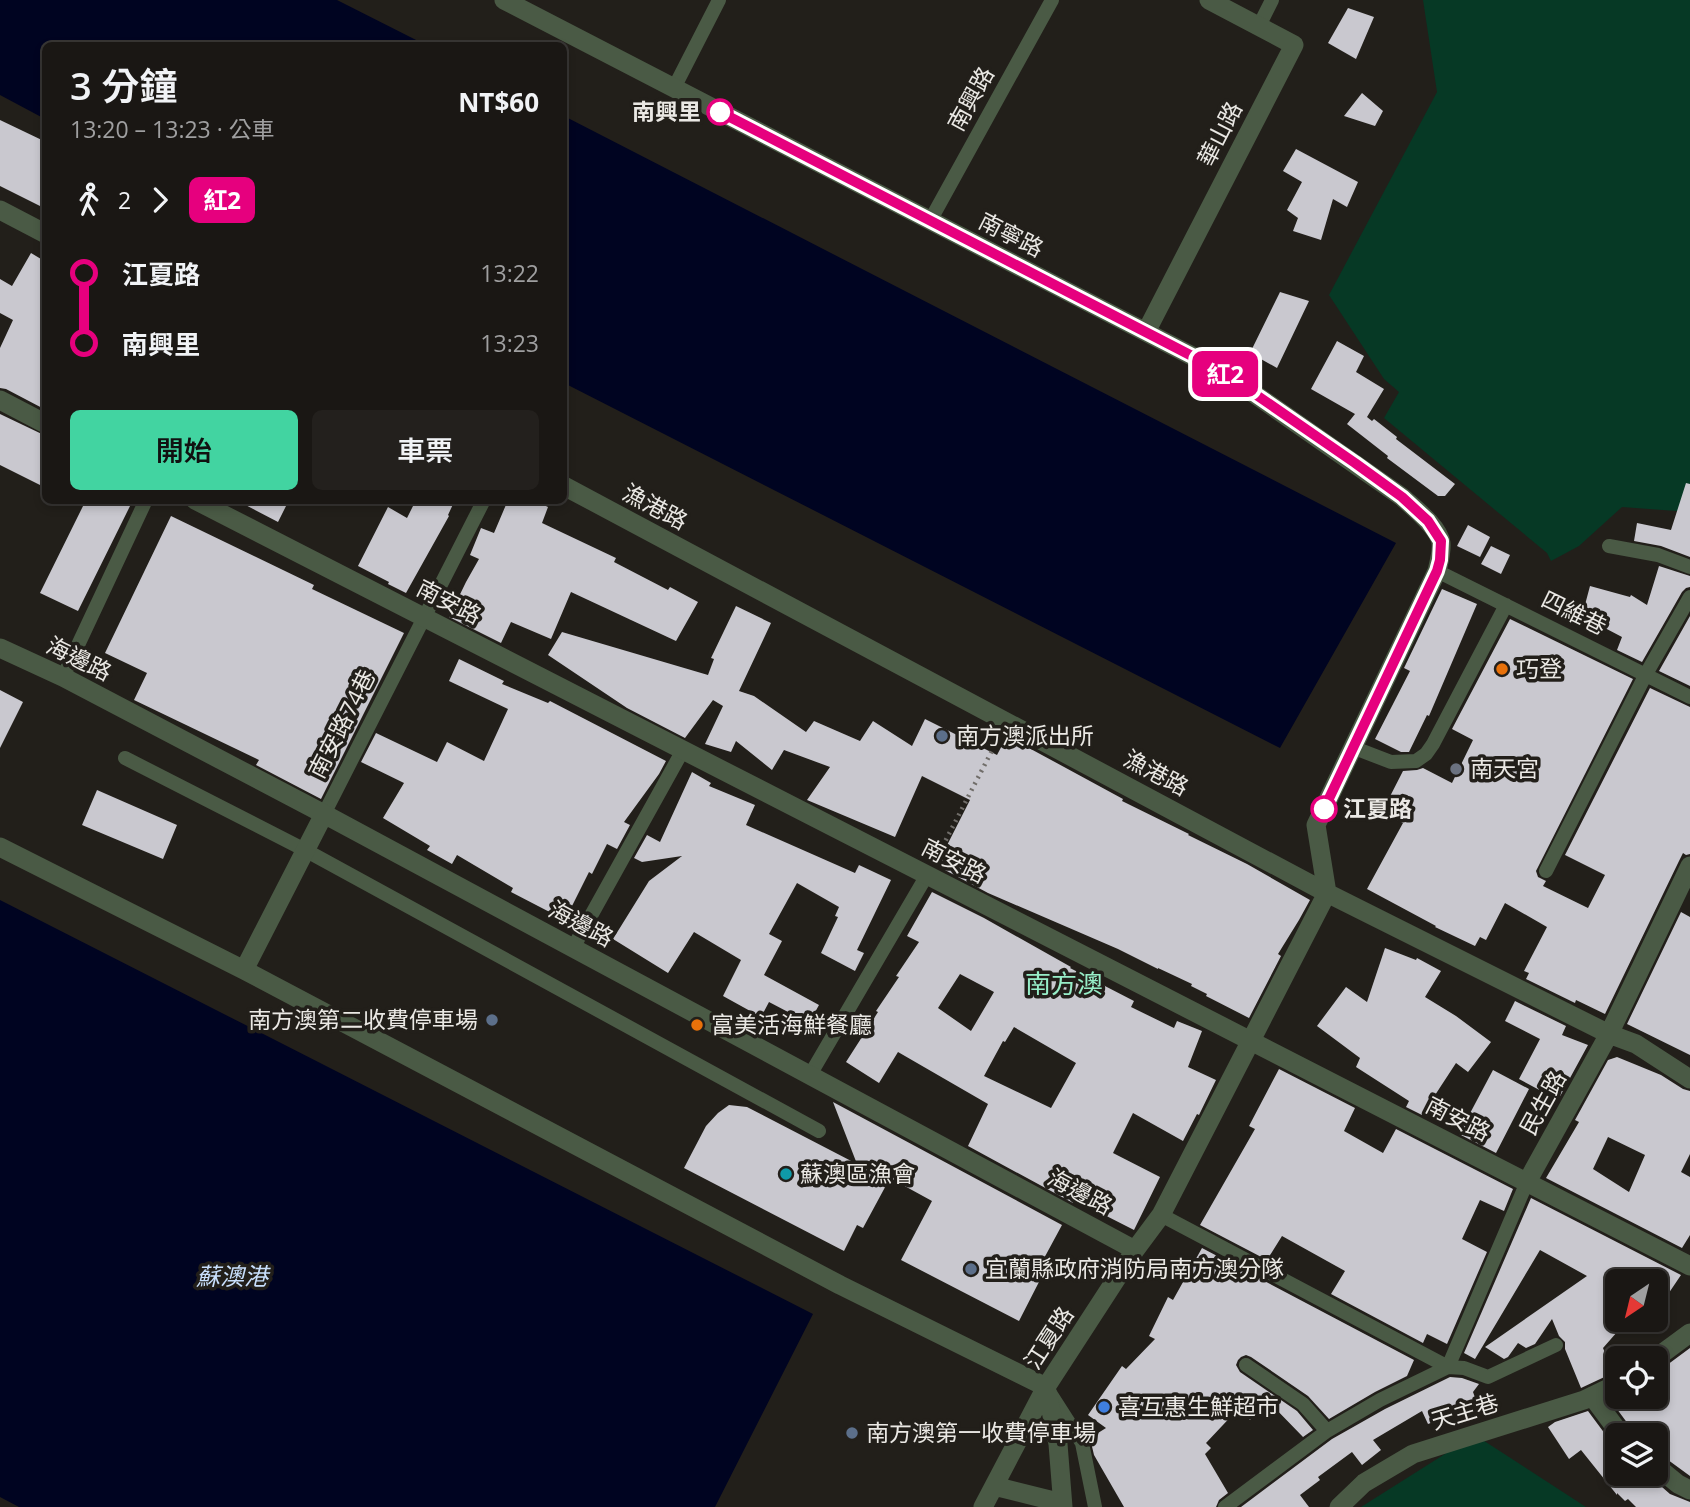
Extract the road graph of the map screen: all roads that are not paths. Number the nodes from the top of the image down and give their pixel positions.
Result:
1 (504, 0) edge
2 (1052, 0) edge
3 (1209, 0) edge
4 (1272, 0) edge
5 (717, 1) edge
6 (1259, 26) junction
7 (674, 88) junction
8 (0, 210) edge
9 (930, 220) junction
10 (42, 232) edge
11 (1146, 332) junction
12 (0, 400) edge
13 (42, 422) edge
14 (567, 488) edge
15 (144, 504) edge
16 (203, 504) edge
17 (482, 504) edge
18 (1609, 546) dead end
19 (1690, 567) edge
20 (1437, 571) junction
21 (1690, 597) edge
22 (1506, 605) junction
23 (425, 617) junction
24 (0, 648) edge
25 (1646, 674) junction
26 (63, 677) junction
27 (1690, 697) edge
28 (1352, 747) junction
29 (683, 750) junction
30 (125, 758) dead end
31 (324, 814) junction
32 (0, 847) edge
33 (305, 850) junction
34 (1690, 866) edge
35 (1546, 871) dead end
36 (927, 875) junction
37 (1327, 893) junction
38 (573, 948) junction
39 (244, 970) junction
40 (1609, 1034) junction
41 (1251, 1041) junction
42 (810, 1075) junction
43 (1690, 1079) edge
44 (819, 1131) dead end
45 (1527, 1182) junction
46 (1161, 1214) junction
47 (1135, 1250) junction
48 (1690, 1266) edge
49 (1690, 1333) edge
50 (1556, 1345) dead end
51 (1668, 1349) edge
52 (1246, 1365) dead end
53 (1448, 1367) junction
54 (1046, 1387) junction
55 (1605, 1390) edge
56 (1592, 1396) junction
57 (1612, 1423) edge
58 (1327, 1431) junction
59 (1668, 1476) edge
60 (994, 1486) junction
61 (1690, 1490) edge
62 (1062, 1505) edge
63 (984, 1507) edge
64 (1095, 1507) edge
65 (1225, 1507) edge
66 (1339, 1507) edge

1 - 7 street, 南寧路
2 - 9 lane, 南興路
3 - 6 street, 華山路
4 - 6 lane
5 - 7 lane
6 - 11 street, 華山路
7 - 9 street, 南寧路
8 - 10 street
9 - 11 street, 南寧路
11 - 20 street, 南寧路
12 - 13 street
14 - 37 street, 漁港路
15 - 26 lane
16 - 23 street, 南安路
17 - 23 lane, 南安路74巷
18 - 19 lane
20 - 22 lane, 四維巷
20 - 28 street
21 - 25 lane
22 - 25 lane, 四維巷
22 - 28 lane
23 - 29 street, 南安路
23 - 31 lane, 南安路74巷
24 - 26 street, 海邊路
25 - 27 lane, 四維巷
25 - 35 lane
26 - 31 street, 海邊路
28 - 37 street
29 - 36 street, 南安路
29 - 38 lane
30 - 33 lane
31 - 33 street, 南安路74巷
31 - 38 street, 海邊路
32 - 39 street
33 - 39 street, 南安路74巷
33 - 44 lane
34 - 40 street, 民生路
36 - 41 street, 南安路
36 - 42 lane
37 - 40 street, 漁港路
37 - 41 street, 江夏路
38 - 42 street, 海邊路
39 - 54 street
40 - 43 street, 漁港路
40 - 45 street, 民生路
41 - 45 street, 南安路
41 - 46 street, 江夏路
42 - 47 street, 海邊路
45 - 48 street, 南安路
45 - 53 lane, 民生路
46 - 47 street, 江夏路
46 - 53 lane
47 - 54 street, 江夏路
49 - 51 street
50 - 53 lane
52 - 58 lane
53 - 58 lane
54 - 60 street, 江夏路
54 - 62 street
54 - 64 lane
55 - 56 street, 天主巷
56 - 57 street
56 - 66 street, 天主巷
58 - 65 lane
59 - 61 street
60 - 62 street
60 - 63 street, 江夏路

